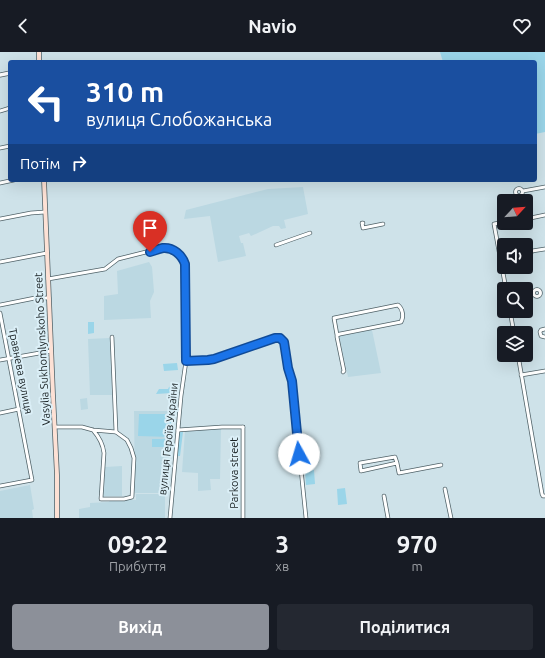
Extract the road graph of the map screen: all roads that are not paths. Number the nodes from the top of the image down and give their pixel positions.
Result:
1 (44, 182) edge
2 (545, 187) edge
3 (523, 191) dead end
4 (45, 212) junction
5 (545, 216) edge
6 (533, 218) edge
7 (0, 219) edge
8 (497, 223) edge
9 (363, 224) dead end
10 (383, 224) dead end
11 (310, 233) dead end
12 (276, 245) dead end
13 (545, 249) edge
14 (533, 252) edge
15 (47, 253) junction
16 (0, 262) edge
17 (48, 279) junction
18 (505, 282) edge
19 (545, 291) edge
20 (541, 292) dead end
21 (49, 298) junction
22 (0, 305) edge
23 (0, 313) edge
24 (545, 329) edge
25 (338, 335) junction
26 (545, 336) edge
27 (112, 337) dead end
28 (52, 351) junction
29 (9, 358) junction
30 (0, 360) edge
31 (186, 361) junction
32 (519, 362) edge
33 (545, 371) edge
34 (343, 372) dead end
35 (521, 375) junction
36 (19, 409) junction
37 (0, 413) edge
38 (55, 428) junction
39 (94, 430) junction
40 (178, 430) junction
41 (100, 431) junction
42 (116, 432) junction
43 (98, 435) junction
44 (397, 463) junction
45 (441, 465) dead end
46 (0, 486) edge
47 (445, 489) dead end
48 (384, 496) dead end
49 (544, 496) edge
50 (57, 518) edge
51 (170, 518) edge
52 (243, 518) edge
53 (306, 518) edge
54 (388, 518) edge
55 (451, 518) edge

1 - 4 main road, Vasylia Sukhomlynskoho Street
2 - 3 street
4 - 7 street
4 - 15 main road, Vasylia Sukhomlynskoho Street
5 - 6 street
8 - 18 street
9 - 10 street
11 - 12 street
13 - 14 street
15 - 16 street
15 - 17 main road, Vasylia Sukhomlynskoho Street
17 - 21 main road, Vasylia Sukhomlynskoho Street
17 - 31 street, вулиця Героїв України
19 - 20 street
21 - 22 street
21 - 28 main road, Vasylia Sukhomlynskoho Street
23 - 29 street, Травнева вулиця
24 - 26 street
25 - 25 street
25 - 34 street
27 - 42 street
28 - 29 street
28 - 38 main road, Vasylia Sukhomlynskoho Street
29 - 30 street
29 - 36 street, Травнева вулиця
31 - 40 street, вулиця Героїв України
31 - 53 street
32 - 35 street
33 - 35 street
35 - 49 street
36 - 37 street
36 - 46 street, Травнева вулиця
38 - 39 street
38 - 50 main road, Vasylia Sukhomlynskoho Street
39 - 41 street
39 - 43 street
40 - 51 street, вулиця Героїв України
40 - 52 street, Parkova street
41 - 42 street
41 - 43 street
42 - 43 street
44 - 44 street
44 - 45 street
47 - 55 street
48 - 54 street

